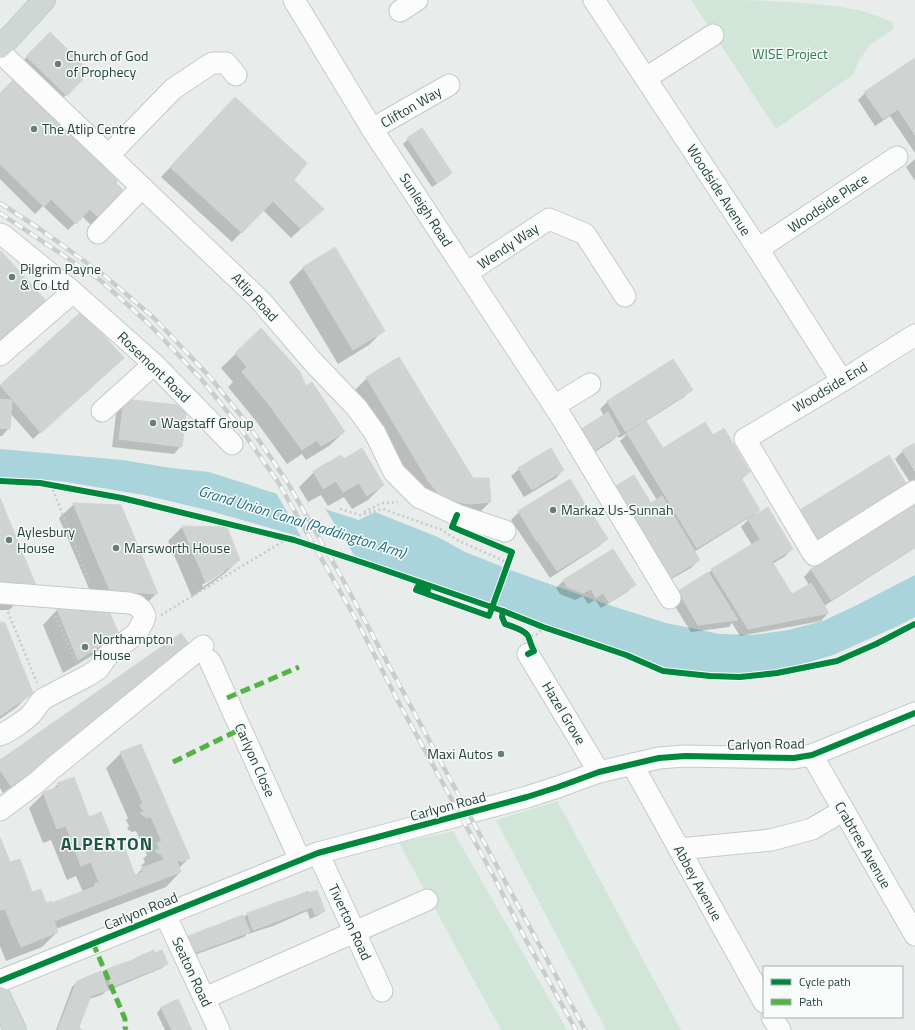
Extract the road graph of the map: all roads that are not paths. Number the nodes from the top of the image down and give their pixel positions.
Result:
1 (44, 0) edge
2 (294, 0) edge
3 (594, 0) edge
4 (713, 35) dead end
5 (0, 47) edge
6 (0, 52) edge
7 (236, 75) dead end
8 (646, 78) junction
9 (449, 85) dead end
10 (372, 129) junction
11 (108, 155) junction
12 (897, 157) dead end
13 (142, 187) junction
14 (98, 233) dead end
15 (0, 234) edge
16 (758, 249) junction
17 (467, 273) junction
18 (73, 292) junction
19 (626, 296) dead end
20 (915, 335) edge
21 (0, 355) edge
22 (154, 364) junction
23 (842, 381) junction
24 (590, 384) dead end
25 (102, 411) dead end
26 (558, 412) junction
27 (232, 444) dead end
28 (915, 491) edge
29 (505, 530) dead end
30 (1, 593) edge
31 (670, 598) dead end
32 (527, 641) road end
33 (915, 713) edge
34 (0, 735) edge
35 (812, 755) junction
36 (632, 764) junction
37 (599, 772) junction
38 (0, 810) edge
39 (844, 810) junction
40 (679, 849) junction
41 (309, 856) junction
42 (427, 900) dead end
43 (165, 914) junction
44 (355, 932) junction
45 (915, 935) edge
46 (0, 981) edge
47 (382, 991) dead end
48 (0, 998) edge
49 (205, 998) junction
50 (763, 1000) edge
51 (773, 1018) edge
52 (11, 1028) edge
53 (220, 1030) edge
54 (780, 1030) edge

1 - 5 main road
2 - 10 street, Sunleigh Road
3 - 8 street, Woodside Avenue
4 - 8 street
6 - 11 street, Atlip Road
7 - 11 street
8 - 16 street, Woodside Avenue
9 - 10 street, Clifton Way
10 - 17 street, Sunleigh Road
11 - 13 street, Atlip Road
12 - 16 street, Woodside Place
13 - 14 street
13 - 29 street, Atlip Road
15 - 18 street, Rosemont Road
16 - 23 street, Woodside Avenue
17 - 19 street, Wendy Way
17 - 26 street, Sunleigh Road
18 - 21 street
18 - 22 street, Rosemont Road
20 - 23 street, Woodside End
22 - 25 street
22 - 27 street, Rosemont Road
23 - 28 street, Woodside End
24 - 26 street
26 - 31 street, Sunleigh Road
30 - 34 street
32 - 37 street, Hazel Grove
33 - 35 street, Carlyon Road
35 - 36 street, Carlyon Road
35 - 39 street, Crabtree Avenue
36 - 37 street, Carlyon Road
36 - 40 street, Abbey Avenue
37 - 41 street, Carlyon Road
38 - 41 street, Carlyon Close
39 - 40 street
39 - 45 street, Crabtree Avenue
40 - 50 street, Abbey Avenue
41 - 43 street, Carlyon Road
41 - 44 street, Tiverton Road
42 - 44 street
43 - 46 street, Carlyon Road
43 - 49 street, Seaton Road
44 - 47 street, Tiverton Road
44 - 49 street
48 - 52 main road
49 - 53 street, Seaton Road
51 - 54 street

